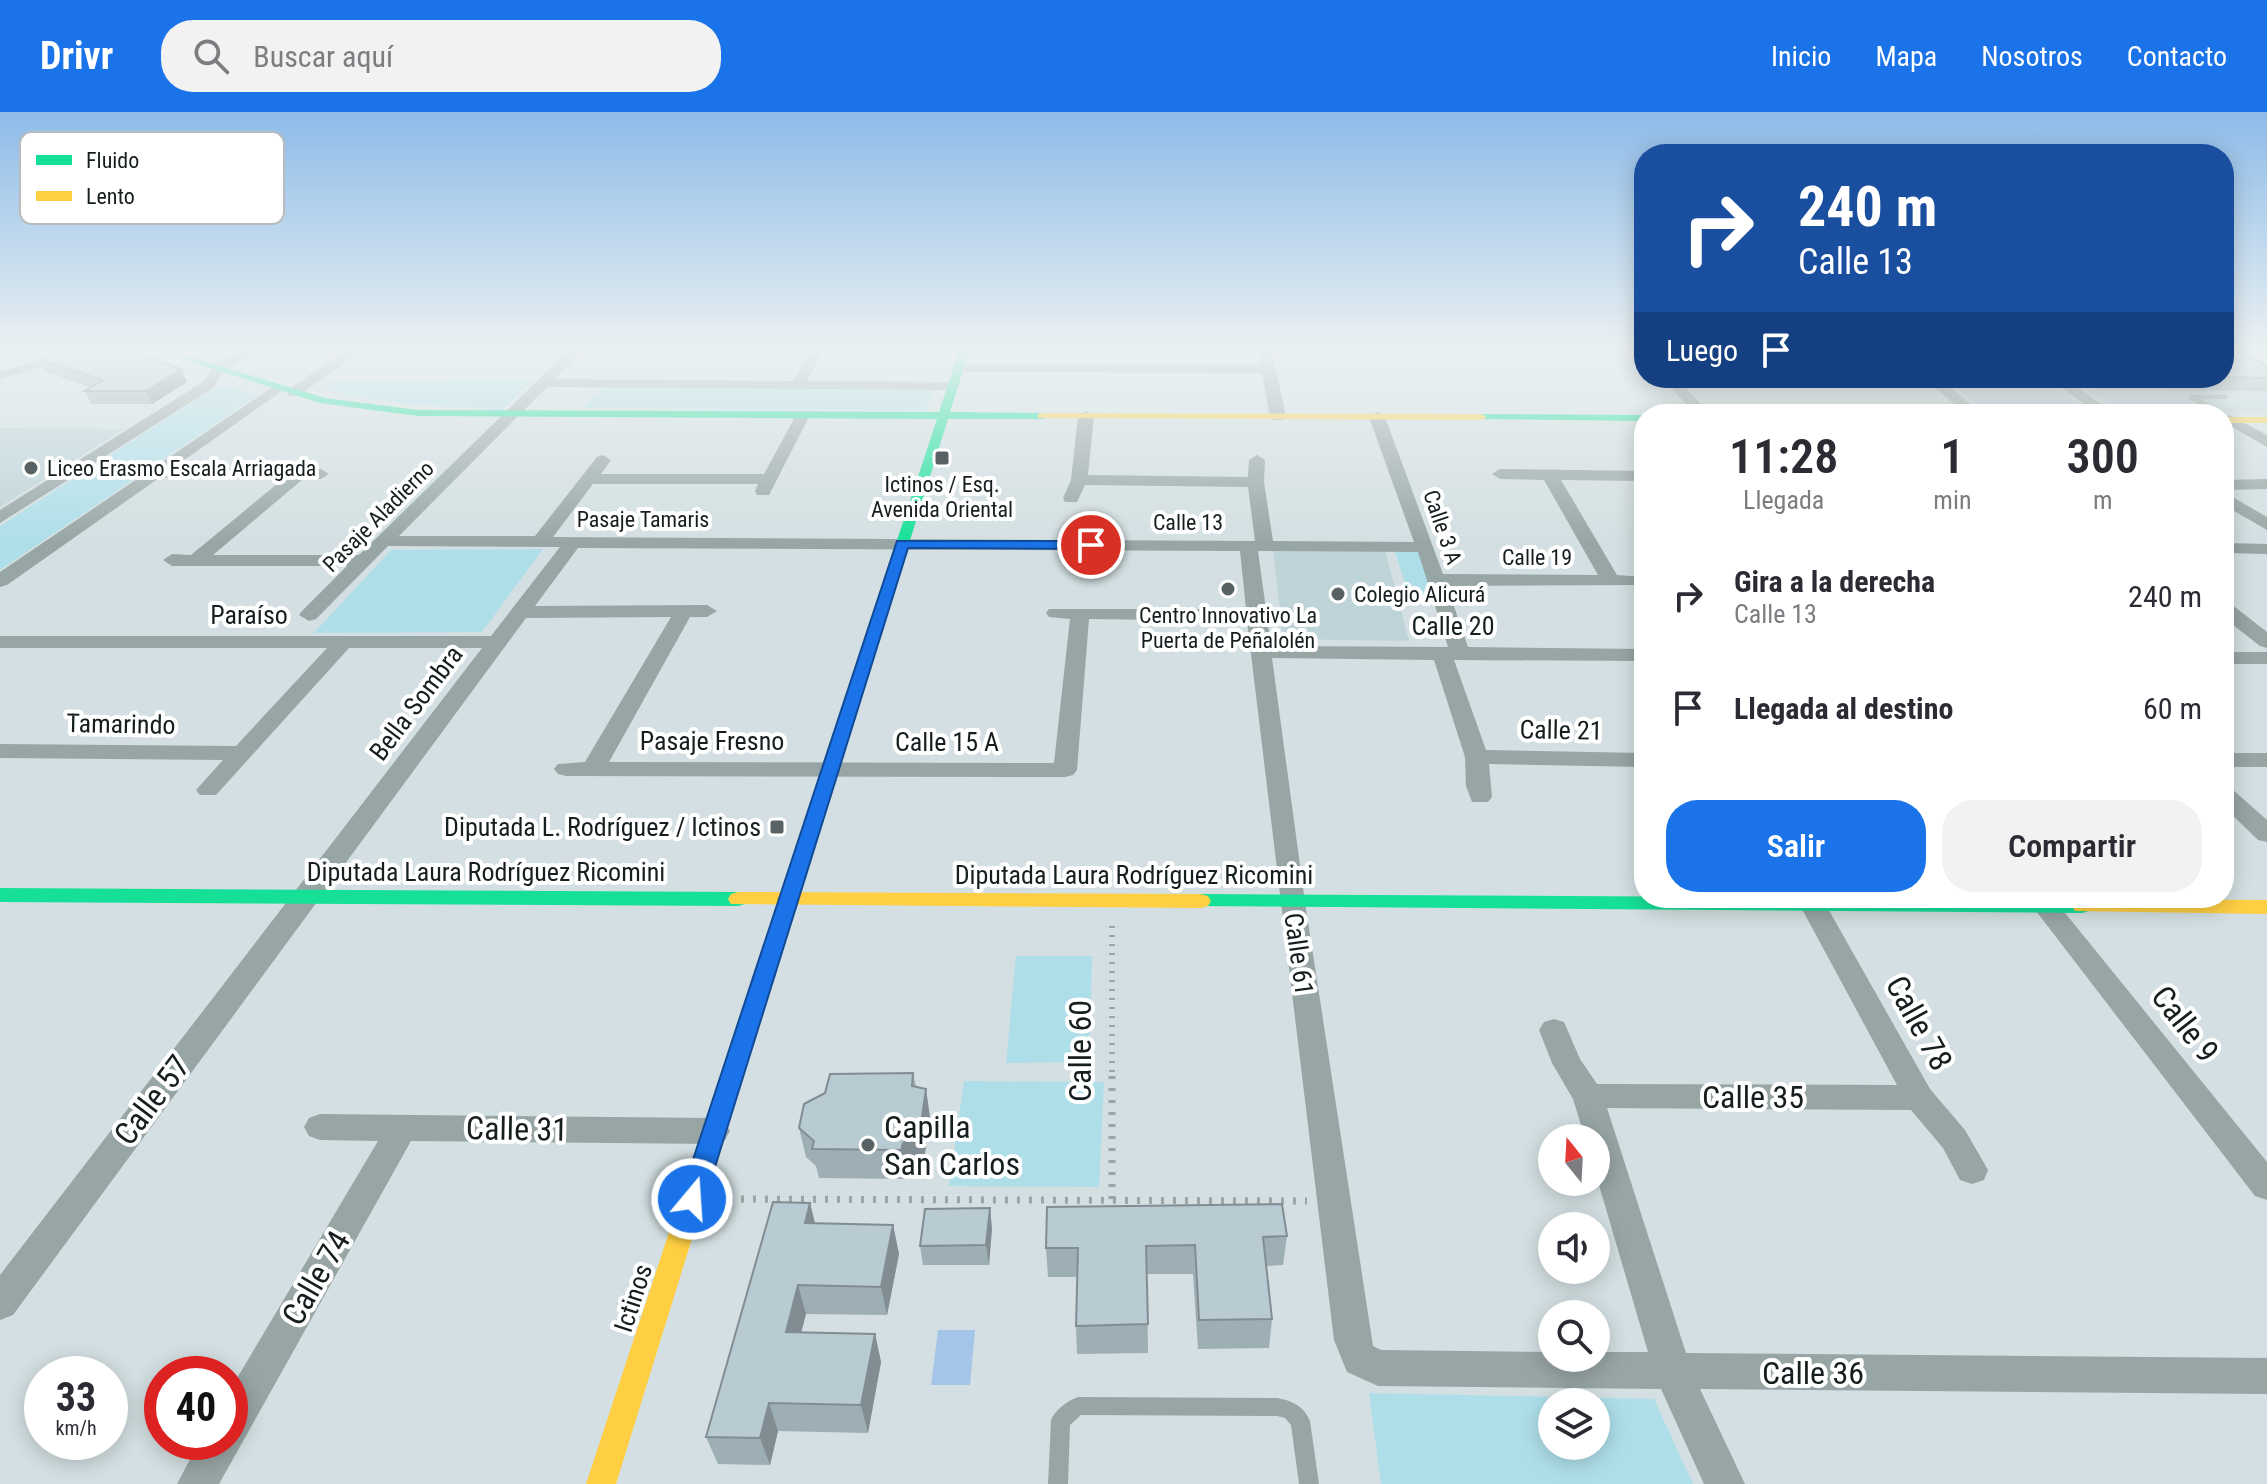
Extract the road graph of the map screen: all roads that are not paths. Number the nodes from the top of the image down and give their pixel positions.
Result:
1 (161, 415) edge
2 (246, 415) edge
3 (510, 415) edge
4 (803, 415) edge
5 (807, 415) edge
6 (943, 416) junction
7 (1086, 416) junction
8 (1278, 417) joint
9 (1377, 417) junction
10 (1634, 418) edge
11 (2234, 418) edge
12 (2267, 420) edge
13 (2234, 422) edge
14 (2267, 442) edge
15 (603, 460) dead end
16 (1257, 460) dead end
17 (155, 473) junction
18 (299, 474) junction
19 (321, 474) dead end
20 (1500, 474) dead end
21 (1550, 475) junction
22 (1634, 476) edge
23 (589, 479) junction
24 (1079, 480) junction
25 (1256, 482) junction
26 (2267, 484) edge
27 (2234, 485) edge
28 (1071, 498) dead end
29 (2234, 504) edge
30 (0, 518) edge
31 (2267, 525) edge
32 (383, 541) junction
33 (540, 542) junction
34 (573, 542) junction
35 (902, 544) junction
36 (1256, 546) junction
37 (1425, 547) junction
38 (2234, 548) edge
39 (2267, 549) edge
40 (172, 560) dead end
41 (196, 560) junction
42 (364, 561) junction
43 (1436, 580) junction
44 (0, 581) edge
45 (1611, 581) junction
46 (1634, 581) edge
47 (684, 611) junction
48 (707, 611) dead end
49 (520, 612) junction
50 (1056, 613) dead end
51 (1080, 613) junction
52 (309, 615) dead end
53 (1256, 615) junction
54 (2234, 616) edge
55 (0, 642) edge
56 (497, 642) junction
57 (2267, 642) edge
58 (343, 643) junction
59 (1261, 652) junction
60 (1451, 654) junction
61 (1634, 655) edge
62 (2234, 658) edge
63 (2267, 658) edge
64 (0, 751) edge
65 (242, 753) junction
66 (1477, 757) junction
67 (1634, 760) edge
68 (2234, 760) edge
69 (2267, 760) edge
70 (566, 769) dead end
71 (593, 769) junction
72 (830, 769) junction
73 (208, 790) dead end
74 (1480, 797) dead end
75 (2234, 803) edge
76 (2267, 834) edge
77 (0, 895) edge
78 (304, 897) junction
79 (788, 899) junction
80 (1634, 901) edge
81 (1292, 902) junction
82 (2234, 906) edge
83 (1815, 908) edge
84 (2047, 908) edge
85 (2266, 908) edge
86 (1554, 1030) dead end
87 (1588, 1096) junction
88 (1919, 1098) junction
89 (320, 1127) dead end
90 (402, 1128) junction
91 (714, 1131) junction
92 (1972, 1170) dead end
93 (2267, 1186) edge
94 (0, 1303) edge
95 (1360, 1359) joint
96 (1673, 1372) junction
97 (2267, 1376) edge
98 (248, 1396) edge
99 (211, 1460) edge
100 (197, 1484) edge
101 (601, 1484) edge
102 (1058, 1484) edge
103 (1309, 1484) edge
104 (1725, 1484) edge

1 - 30 street
2 - 17 street
3 - 32 street, Pasaje Aladierno
4 - 23 street
5 - 6 street
6 - 7 street
6 - 35 street, Ictinos
7 - 8 street
7 - 24 street
8 - 9 street
9 - 10 street
9 - 37 street, Calle 3 A
11 - 12 street
13 - 14 street
15 - 23 street
16 - 25 street, Calle 61
17 - 18 street
17 - 44 street
18 - 19 street
18 - 41 street
20 - 21 street
21 - 22 street
21 - 45 street
23 - 33 street
24 - 25 street
24 - 28 street
25 - 36 street, Calle 61
26 - 27 street
29 - 31 street
32 - 33 street, Pasaje Tamaris
32 - 42 street, Pasaje Aladierno
33 - 34 street, Pasaje Tamaris
34 - 35 street, Pasaje Tamaris
34 - 49 street, Bella Sombra
35 - 36 street, Calle 13
35 - 72 street, Ictinos
36 - 37 street, Calle 13
36 - 53 street, Calle 61
37 - 43 street, Calle 3 A
38 - 39 street
40 - 41 street
41 - 42 street
42 - 52 street, Pasaje Aladierno
43 - 45 street, Calle 19
43 - 60 street, Calle 3 A
45 - 46 street, Calle 19
47 - 48 street
47 - 49 street
47 - 71 street, Pasaje Fresno
49 - 56 street, Bella Sombra
50 - 51 street
51 - 53 street
51 - 72 street, Calle 15 A
53 - 59 street, Calle 61
54 - 57 street
55 - 58 street, Paraíso
56 - 58 street, Paraíso
56 - 78 street, Bella Sombra
58 - 65 street
59 - 60 street, Calle 20
59 - 81 street, Calle 61
60 - 61 street, Calle 20
60 - 66 street, Calle 3 A
62 - 63 street
64 - 65 street, Tamarindo
65 - 73 street
66 - 67 street, Calle 21
66 - 74 street, Calle 3 A
68 - 69 street
70 - 71 street, Pasaje Fresno
71 - 72 street, Pasaje Fresno
72 - 79 street, Ictinos
75 - 76 street
77 - 78 street, Diputada Laura Rodríguez Ricomini
78 - 79 street, Diputada Laura Rodríguez Ricomini
78 - 94 street, Calle 57
79 - 81 street, Diputada Laura Rodríguez Ricomini
79 - 91 street, Ictinos
80 - 81 street, Diputada Laura Rodríguez Ricomini
81 - 95 street, Calle 61
82 - 85 street, Diputada Laura Rodríguez Ricomini
83 - 88 street, Calle 78
84 - 93 street, Calle 9
86 - 87 street
87 - 88 street, Calle 35
87 - 96 street
88 - 92 street, Calle 78
89 - 90 street, Calle 31
90 - 91 street, Calle 31
90 - 98 street, Calle 74
91 - 101 street, Ictinos
95 - 96 street, Calle 36
96 - 97 street, Calle 36
96 - 104 street
99 - 100 street
102 - 103 lane

